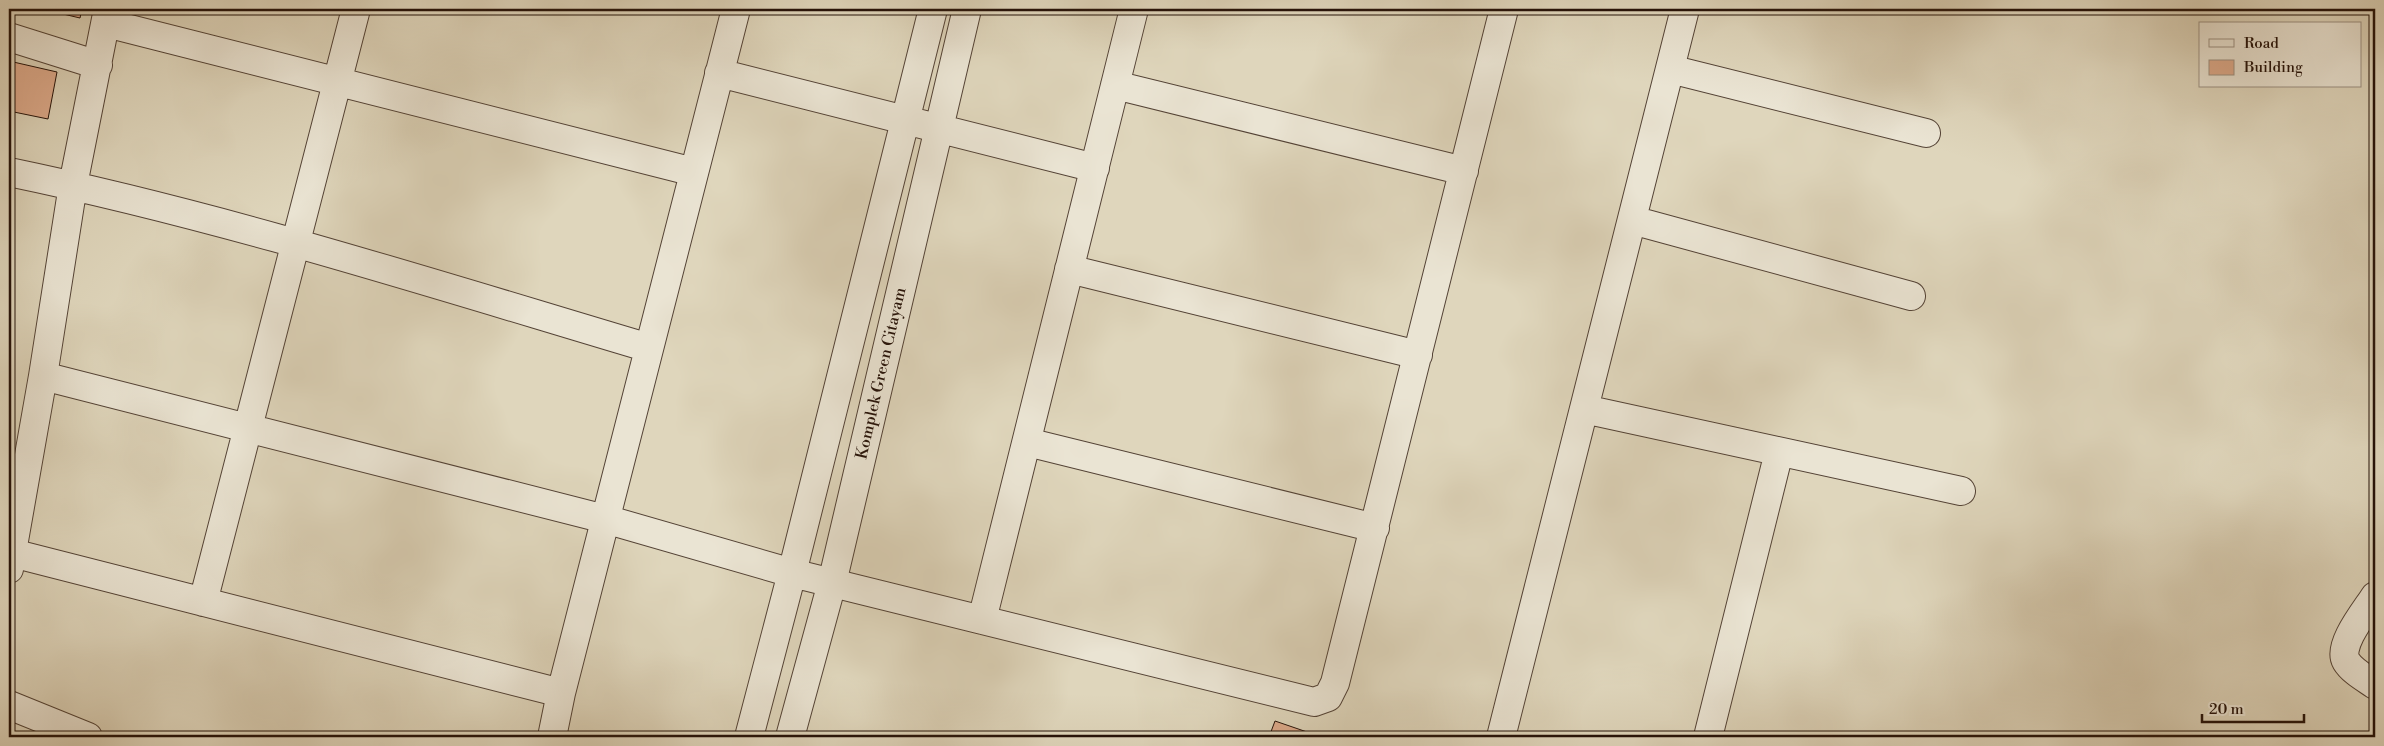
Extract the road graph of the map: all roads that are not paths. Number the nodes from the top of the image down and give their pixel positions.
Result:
1 (356, 9) edge
2 (736, 9) edge
3 (933, 9) edge
4 (967, 9) edge
5 (1134, 9) edge
6 (1504, 9) edge
7 (1685, 9) edge
8 (107, 16) edge
9 (9, 37) edge
10 (98, 65) junction
11 (1670, 69) junction
12 (719, 73) junction
13 (338, 81) junction
14 (1115, 85) junction
15 (905, 120) junction
16 (938, 128) junction
17 (1926, 133) dead end
18 (1094, 168) junction
19 (1464, 171) junction
20 (9, 172) edge
21 (694, 172) junction
22 (73, 186) junction
23 (1632, 220) junction
24 (295, 242) junction
25 (1069, 269) junction
26 (1911, 296) dead end
27 (649, 348) junction
28 (1418, 355) junction
29 (43, 376) junction
30 (1584, 409) junction
31 (248, 428) junction
32 (1026, 442) junction
33 (1779, 452) junction
34 (1961, 492) dead end
35 (605, 519) junction
36 (1375, 528) junction
37 (10, 561) edge
38 (792, 573) junction
39 (832, 583) junction
40 (2375, 596) edge
41 (203, 602) junction
42 (982, 620) junction
43 (2375, 685) edge
44 (561, 693) junction
45 (9, 705) edge
46 (88, 737) edge
47 (552, 737) edge
48 (749, 737) edge
49 (790, 737) edge
50 (1501, 737) edge
51 (1708, 737) edge

1 - 13 street
2 - 12 street
3 - 15 street
4 - 16 street, Komplek Green Citayam
5 - 14 street
6 - 19 street
7 - 11 street
8 - 10 street
8 - 13 street
9 - 10 street
10 - 22 street
11 - 17 street
11 - 23 street
12 - 15 street
12 - 21 street
13 - 21 street
13 - 24 street
14 - 18 street
14 - 19 street
15 - 16 street
15 - 38 street
16 - 18 street
16 - 39 street, Komplek Green Citayam
18 - 25 street
19 - 28 street
20 - 22 street
21 - 27 street
22 - 24 street
22 - 29 street
23 - 26 street
23 - 30 street
24 - 27 street
24 - 31 street
25 - 28 street
25 - 32 street
27 - 35 street
28 - 36 street
29 - 31 street
29 - 37 street
30 - 33 street
30 - 50 street
31 - 35 street
31 - 41 street
32 - 36 street
32 - 42 street
33 - 34 street
33 - 51 street
35 - 38 street
35 - 44 street
36 - 42 street
37 - 41 street
38 - 39 street
38 - 48 street
39 - 42 street
39 - 49 street, Komplek Green Citayam
40 - 43 street
41 - 44 street
44 - 47 street
45 - 46 street

